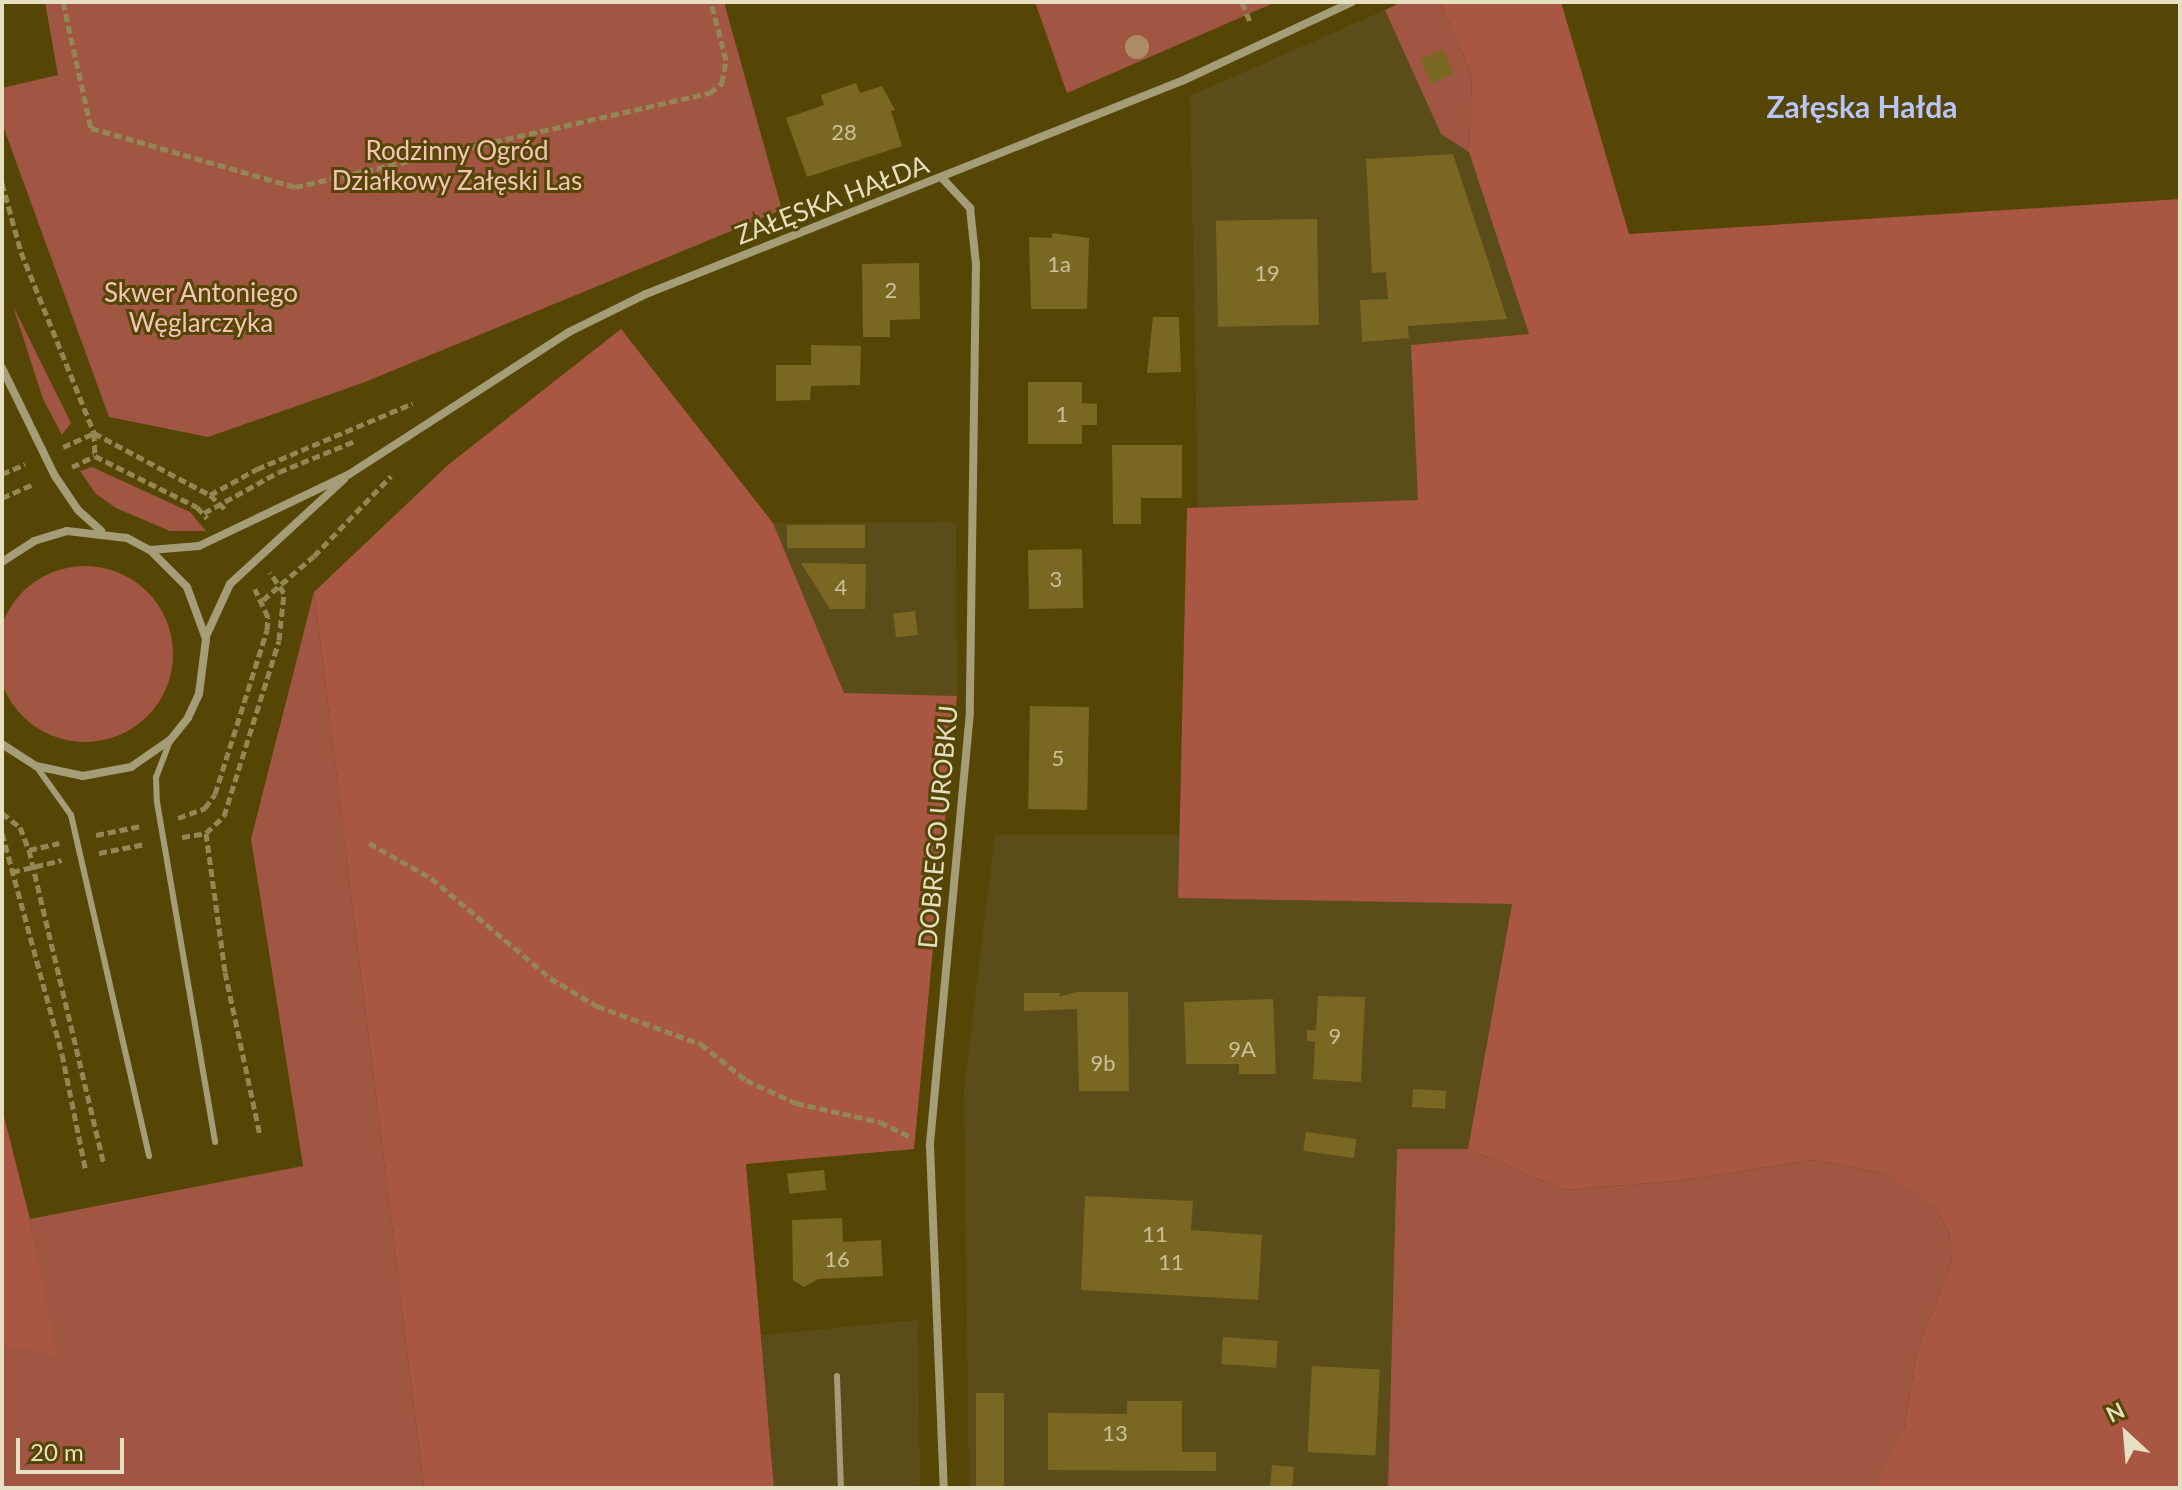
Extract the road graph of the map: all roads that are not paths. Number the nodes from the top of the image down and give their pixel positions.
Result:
1 (1352, 2) edge
2 (943, 179) junction
3 (2, 368) edge
4 (348, 475) junction
5 (101, 532) junction
6 (150, 550) junction
7 (2, 562) edge
8 (206, 639) junction
9 (170, 740) junction
10 (2, 744) edge
11 (36, 766) junction
12 (215, 1142) dead end
13 (149, 1156) dead end
14 (837, 1376) dead end
15 (841, 1488) edge
16 (944, 1488) edge

1 - 2 street, ZAŁĘSKA HAŁDA
2 - 4 street, ZAŁĘSKA HAŁDA
2 - 16 street, DOBREGO UROBKU
3 - 5 street
4 - 6 street, ZAŁĘSKA HAŁDA
4 - 8 street, ZAŁĘSKA HAŁDA
5 - 6 street
5 - 7 street
6 - 8 street
8 - 9 street, ZAŁĘSKA HAŁDA
9 - 11 street
9 - 12 lane
10 - 11 street
11 - 13 lane
14 - 15 lane

